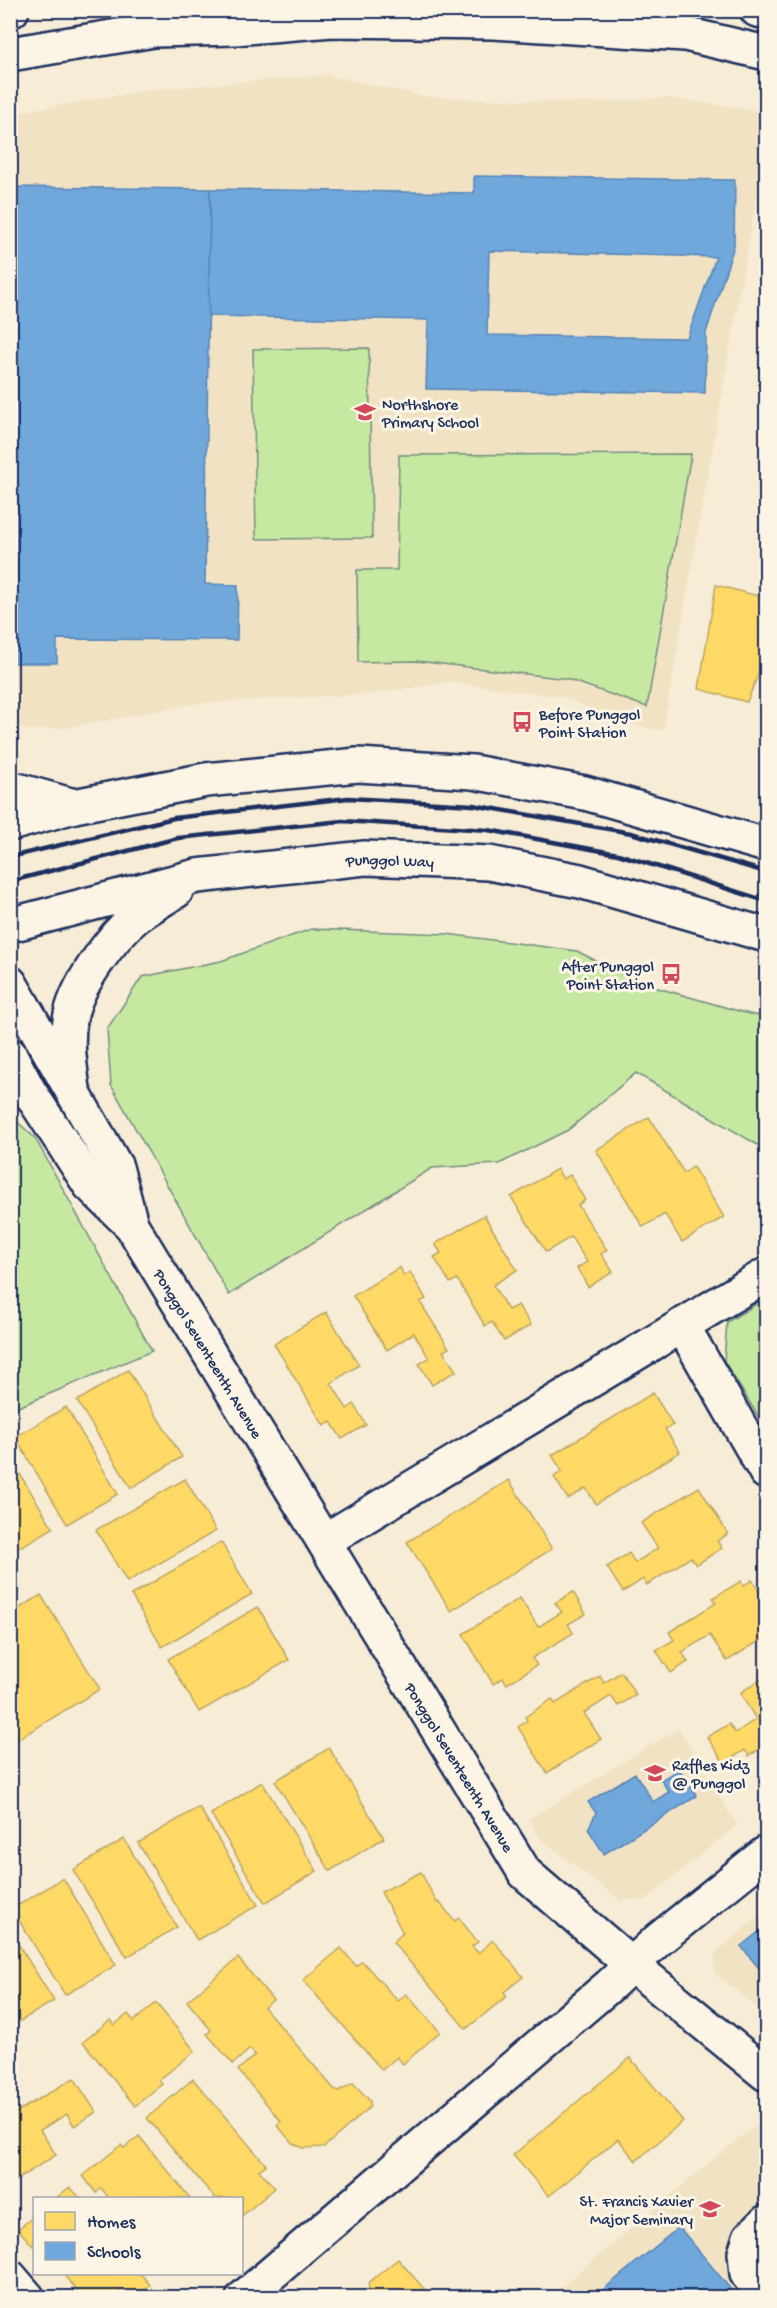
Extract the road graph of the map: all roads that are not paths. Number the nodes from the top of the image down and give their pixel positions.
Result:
1 (757, 10) edge
2 (766, 12) edge
3 (766, 53) edge
4 (10, 54) edge
5 (10, 788) edge
6 (74, 806) junction
7 (10, 824) edge
8 (766, 844) edge
9 (197, 876) junction
10 (10, 925) edge
11 (766, 935) edge
12 (10, 983) edge
13 (10, 1056) edge
14 (20, 1085) edge
15 (73, 1089) junction
16 (132, 1226) junction
17 (766, 1275) edge
18 (682, 1325) junction
19 (766, 1472) edge
20 (324, 1541) junction
21 (766, 1853) edge
22 (632, 1965) junction
23 (766, 2074) edge
24 (766, 2222) edge
25 (10, 2277) edge
26 (766, 2297) edge
27 (28, 2298) edge
28 (243, 2298) edge

1 - 2 street
3 - 4 street
5 - 6 street
6 - 7 street
6 - 8 street
9 - 10 street, Punggol Way
9 - 11 street, Punggol Way
9 - 15 street
12 - 15 street, Ponggol Seventeenth Avenue
13 - 14 street, Ponggol Seventeenth Avenue
14 - 16 street, Ponggol Seventeenth Avenue
15 - 16 street, Ponggol Seventeenth Avenue
16 - 20 street, Ponggol Seventeenth Avenue
17 - 18 street
18 - 19 street
18 - 20 street
20 - 22 street, Ponggol Seventeenth Avenue
21 - 22 street
22 - 23 street, Ponggol Seventeenth Avenue
22 - 28 street
24 - 26 street
25 - 27 street

